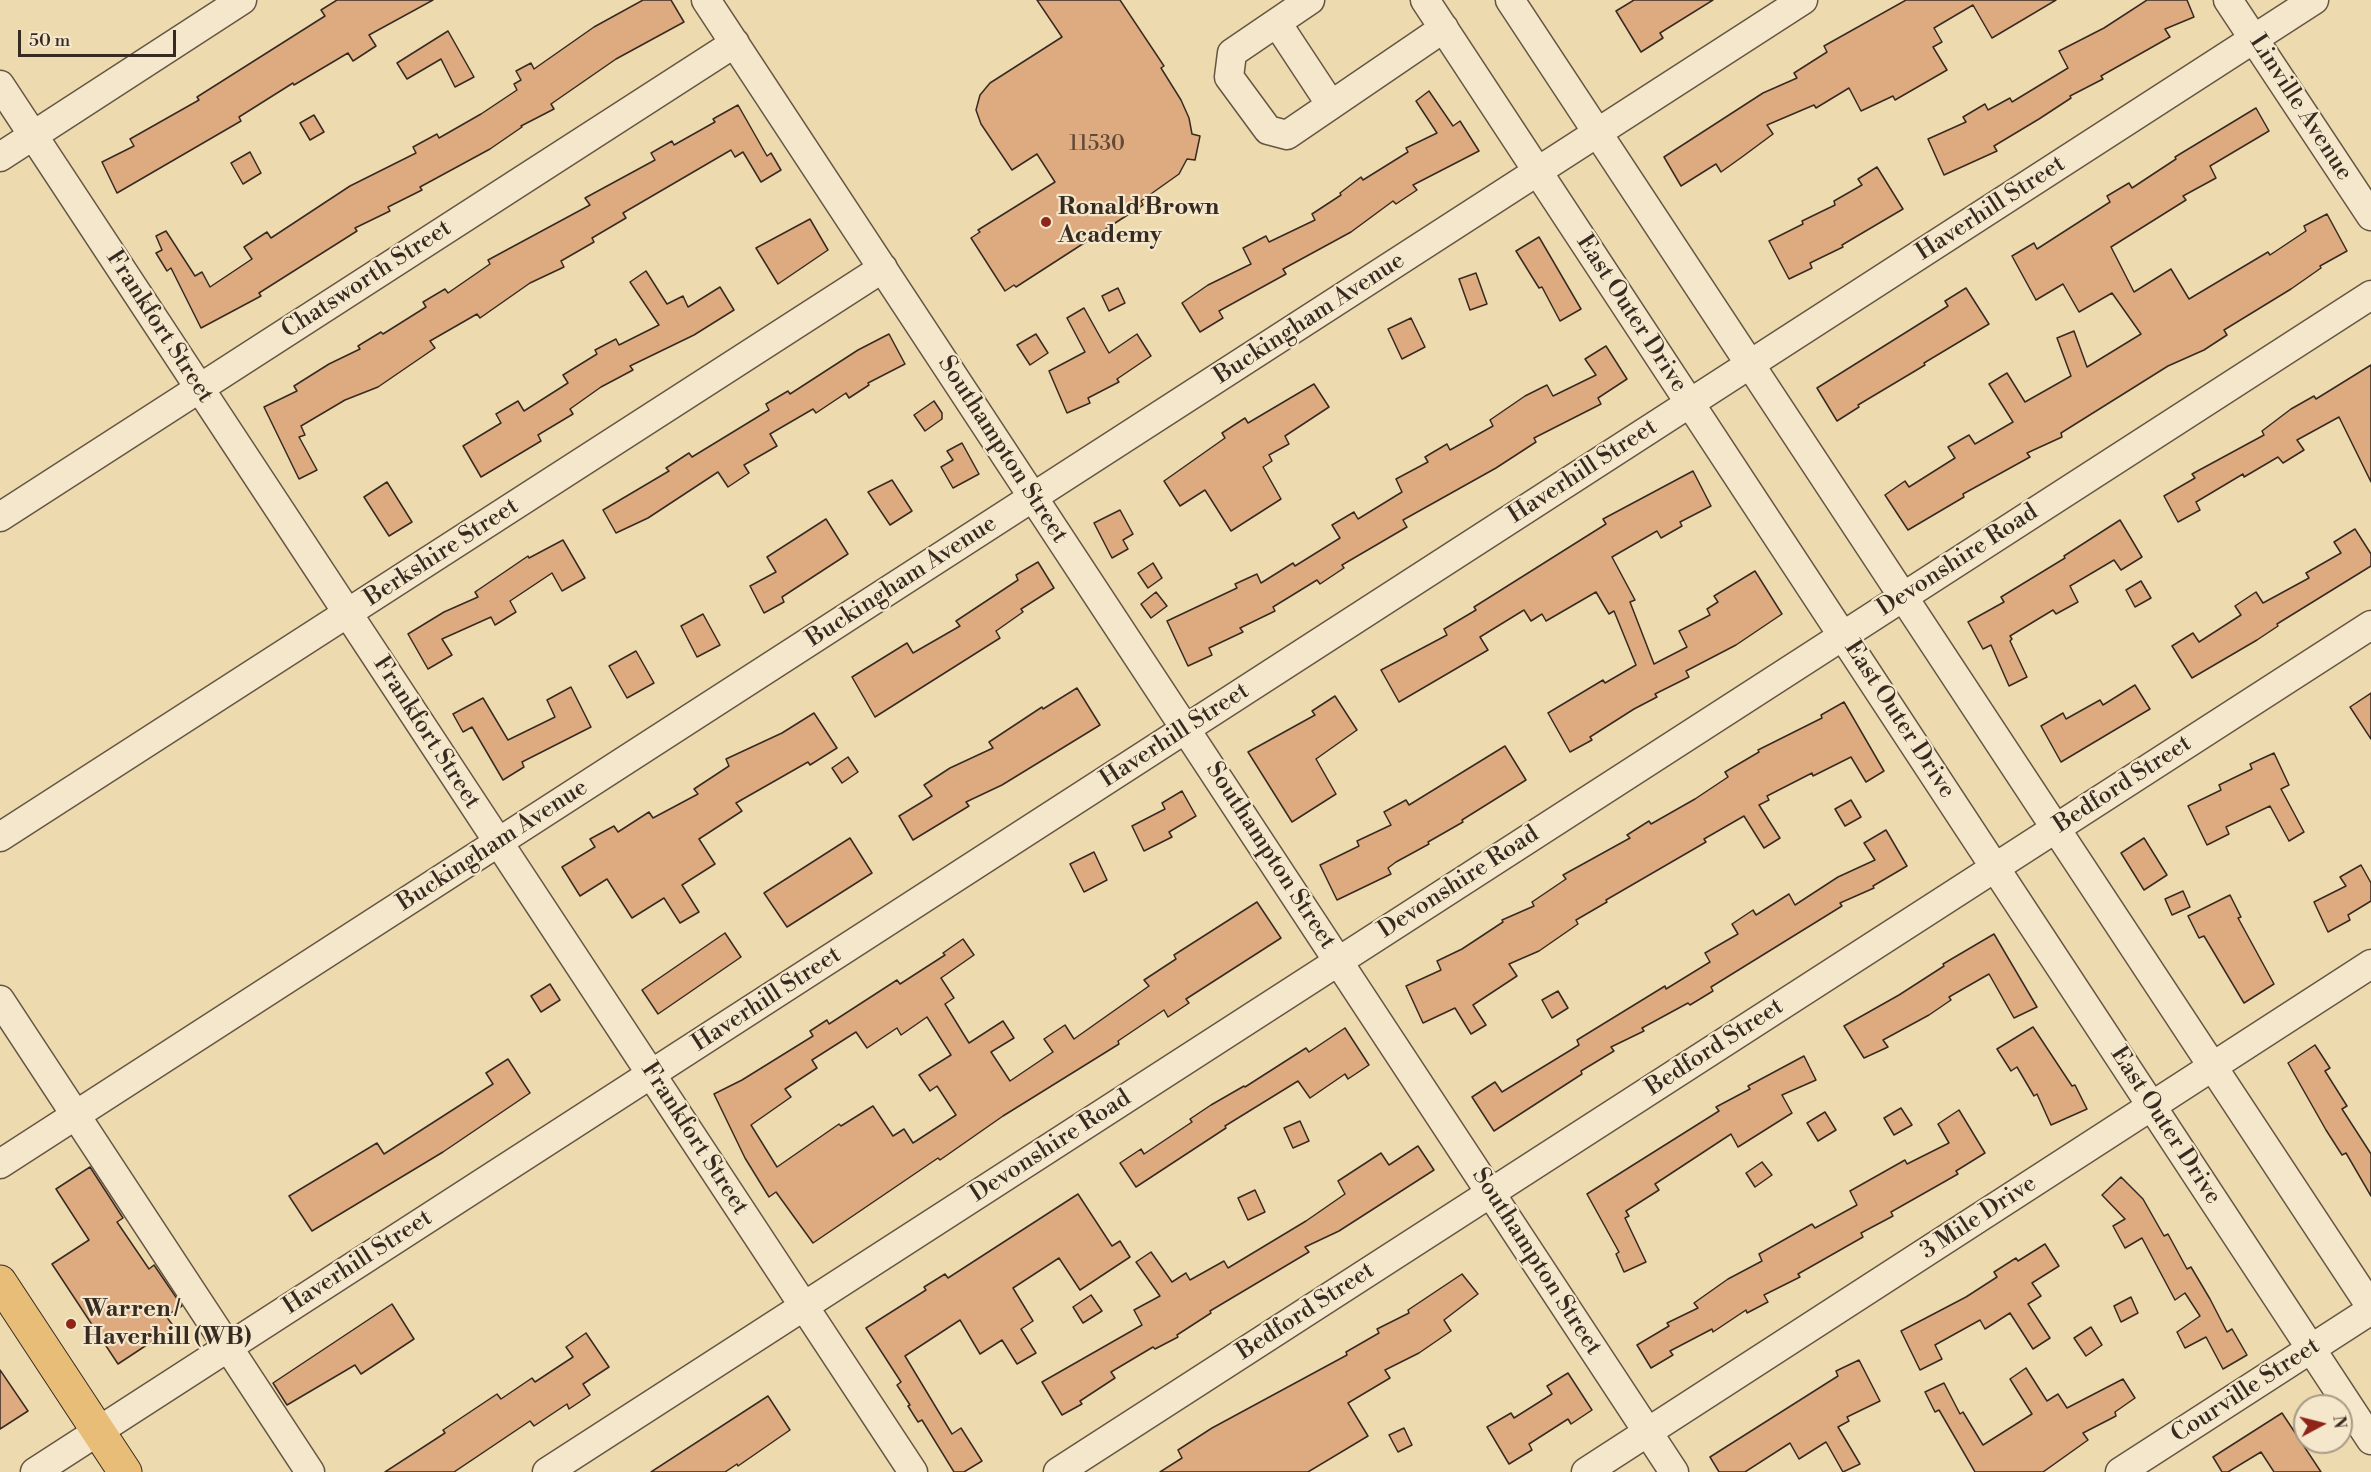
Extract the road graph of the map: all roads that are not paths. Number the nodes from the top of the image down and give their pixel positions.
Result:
1 (242, 0) edge
2 (706, 0) edge
3 (1310, 0) edge
4 (1425, 0) edge
5 (1510, 0) edge
6 (1803, 0) edge
7 (2228, 0) edge
8 (2314, 0) edge
9 (1277, 23) junction
10 (1444, 28) junction
11 (2254, 39) junction
12 (735, 43) junction
13 (0, 85) edge
14 (1331, 105) junction
15 (1598, 133) junction
16 (33, 135) junction
17 (0, 157) edge
18 (1538, 171) junction
19 (2371, 216) edge
20 (883, 268) junction
21 (2371, 294) edge
22 (1750, 365) junction
23 (199, 388) junction
24 (1690, 403) junction
25 (1033, 497) junction
26 (0, 517) edge
27 (1903, 597) junction
28 (348, 614) junction
29 (2371, 625) edge
30 (1843, 635) junction
31 (1186, 729) junction
32 (2055, 829) junction
33 (0, 837) edge
34 (498, 843) junction
35 (1996, 867) junction
36 (1339, 961) junction
37 (2371, 964) edge
38 (0, 1000) edge
39 (2213, 1067) junction
40 (651, 1074) junction
41 (2152, 1106) junction
42 (75, 1116) junction
43 (0, 1164) edge
44 (1491, 1193) junction
45 (0, 1282) edge
46 (804, 1306) junction
47 (2371, 1309) edge
48 (227, 1348) junction
49 (2311, 1349) junction
50 (98, 1431) junction
51 (1648, 1432) junction
52 (2371, 1440) edge
53 (35, 1472) edge
54 (125, 1472) edge
55 (310, 1472) edge
56 (547, 1472) edge
57 (913, 1472) edge
58 (1058, 1472) edge
59 (1586, 1472) edge
60 (1674, 1472) edge
61 (2120, 1472) edge

1 - 16 street
2 - 12 street, Southampton Street
3 - 9 street
4 - 10 street, East Outer Drive
5 - 15 street
6 - 15 street, Buckingham Avenue
7 - 11 street, Linville Avenue
8 - 11 street, Haverhill Street
9 - 14 street
9 - 14 street
10 - 14 street
10 - 18 street, East Outer Drive
11 - 19 street, Linville Avenue
11 - 22 street, Haverhill Street
12 - 20 street, Southampton Street
12 - 23 street, Chatsworth Street
13 - 16 street, Frankfort Street
15 - 18 street, Buckingham Avenue
15 - 22 street
16 - 17 street
16 - 23 street, Frankfort Street
18 - 24 street, East Outer Drive
18 - 25 street, Buckingham Avenue
20 - 25 street, Southampton Street
20 - 28 street, Berkshire Street
21 - 27 street, Devonshire Road
22 - 24 street, Haverhill Street
22 - 27 street
23 - 26 street, Chatsworth Street
23 - 28 street, Frankfort Street
24 - 30 street, East Outer Drive
24 - 31 street, Haverhill Street
25 - 31 street, Southampton Street
25 - 34 street, Buckingham Avenue
27 - 30 street, Devonshire Road
27 - 32 street
28 - 33 street, Berkshire Street
28 - 34 street, Frankfort Street
29 - 32 street, Bedford Street
30 - 35 street, East Outer Drive
30 - 36 street, Devonshire Road
31 - 36 street, Southampton Street
31 - 40 street, Haverhill Street
32 - 35 street, Bedford Street
32 - 39 street
34 - 40 street, Frankfort Street
34 - 42 street, Buckingham Avenue
35 - 41 street, East Outer Drive
35 - 44 street, Bedford Street
36 - 44 street, Southampton Street
36 - 46 street, Devonshire Road
37 - 39 street, 3 Mile Drive
38 - 42 street
39 - 41 street, 3 Mile Drive
39 - 47 street
40 - 46 street, Frankfort Street
40 - 48 street, Haverhill Street
41 - 49 street, East Outer Drive
41 - 51 street, 3 Mile Drive
42 - 43 street, Buckingham Avenue
42 - 48 street
44 - 51 street, Southampton Street
44 - 58 street, Bedford Street
45 - 50 main road
46 - 56 street, Devonshire Road
46 - 57 street, Frankfort Street
47 - 49 street, Courville Street
48 - 50 street, Haverhill Street
48 - 55 street
49 - 52 street, East Outer Drive
49 - 61 street, Courville Street
50 - 53 street, Haverhill Street
50 - 54 main road
51 - 59 street, 3 Mile Drive
51 - 60 street, Southampton Street

